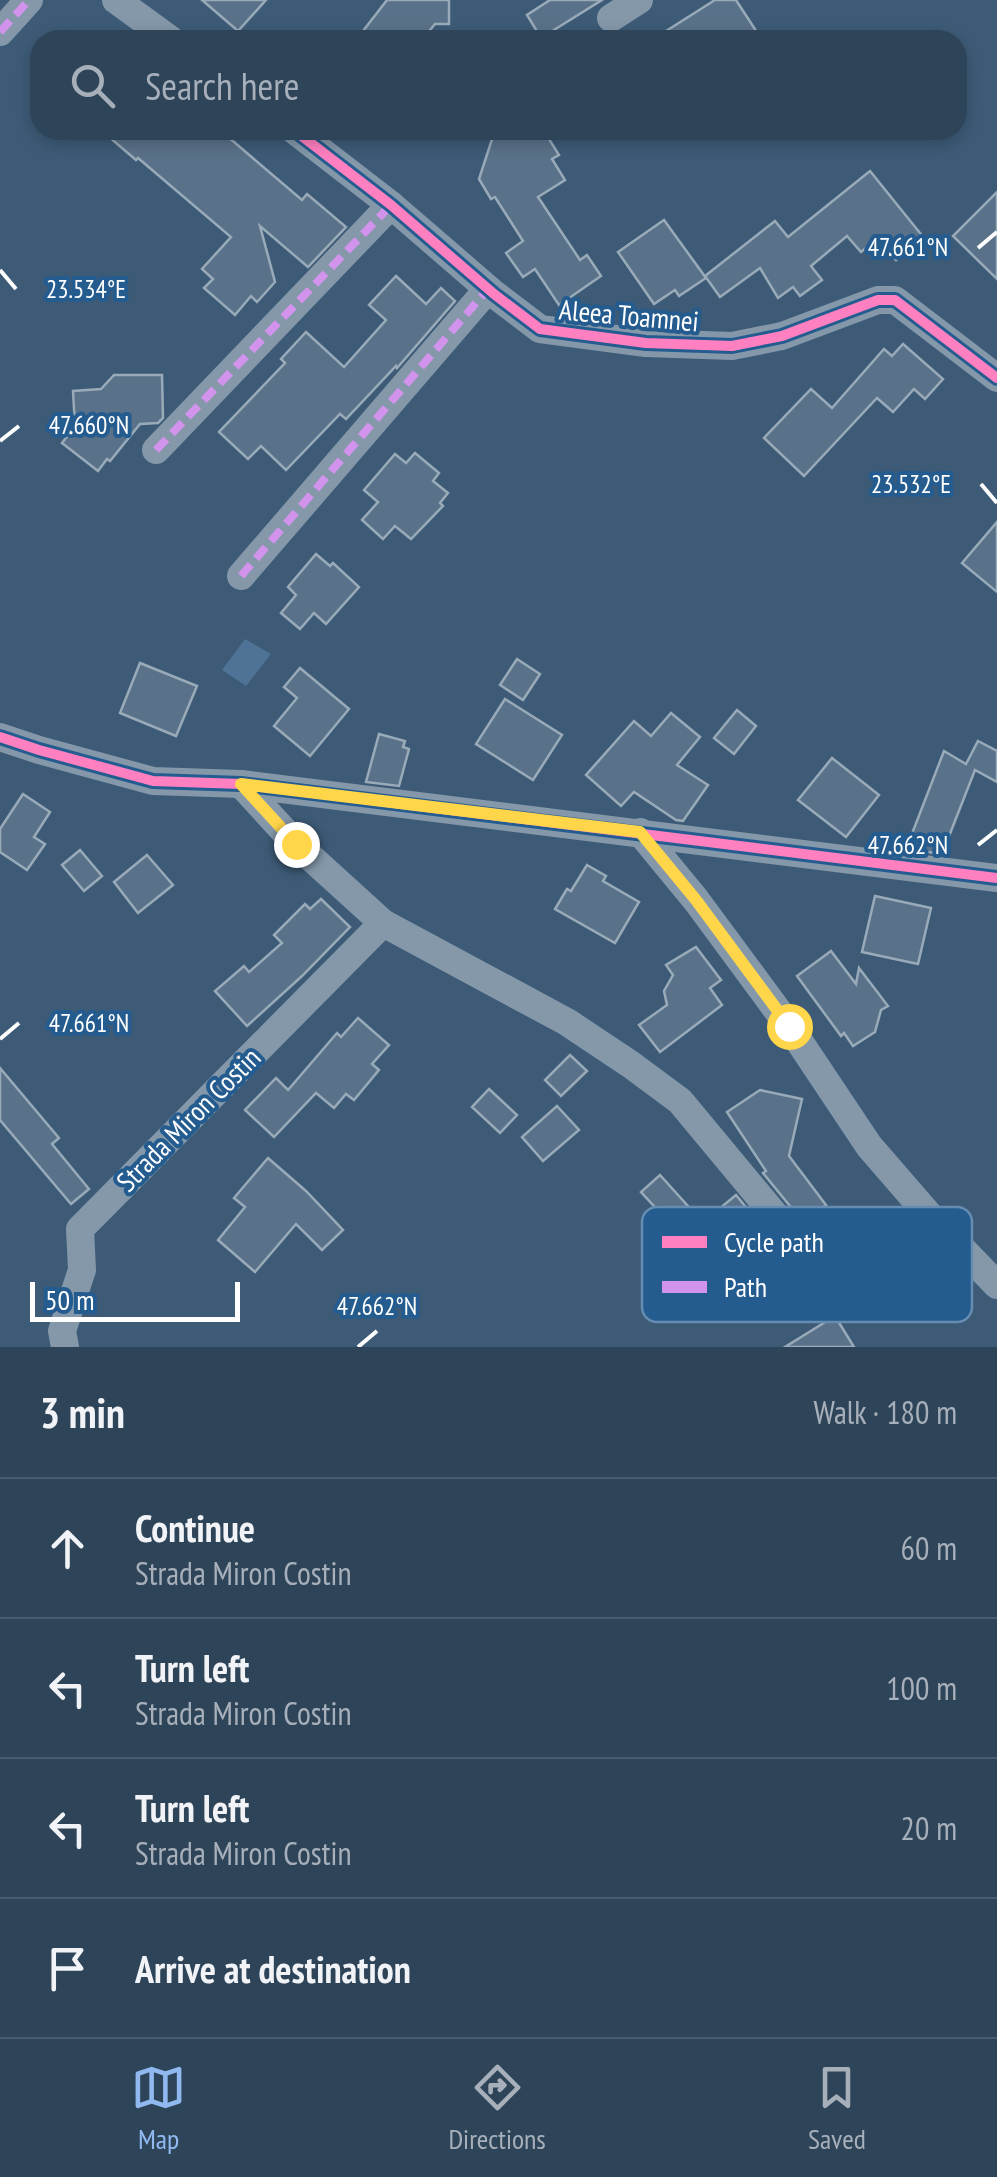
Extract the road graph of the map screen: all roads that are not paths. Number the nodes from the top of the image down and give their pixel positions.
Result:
1 (30, 0) edge
2 (116, 0) edge
3 (639, 0) edge
4 (611, 18) dead end
5 (157, 30) edge
6 (0, 32) edge
7 (307, 140) edge
8 (391, 206) junction
9 (488, 289) junction
10 (997, 378) edge
11 (156, 450) dead end
12 (241, 576) dead end
13 (0, 737) edge
14 (241, 784) junction
15 (640, 832) junction
16 (997, 878) edge
17 (383, 923) junction
18 (768, 1207) edge
19 (923, 1207) edge
20 (972, 1259) edge
21 (997, 1285) edge
22 (64, 1347) edge

1 - 6 street
2 - 5 street
3 - 4 street
7 - 8 street, Aleea Toamnei
8 - 9 street, Aleea Toamnei
8 - 11 street
9 - 10 street, Aleea Toamnei
9 - 12 street
13 - 14 street
14 - 15 street
14 - 17 street
15 - 16 street
15 - 19 street
17 - 18 street
17 - 22 street, Strada Miron Costin
20 - 21 street

